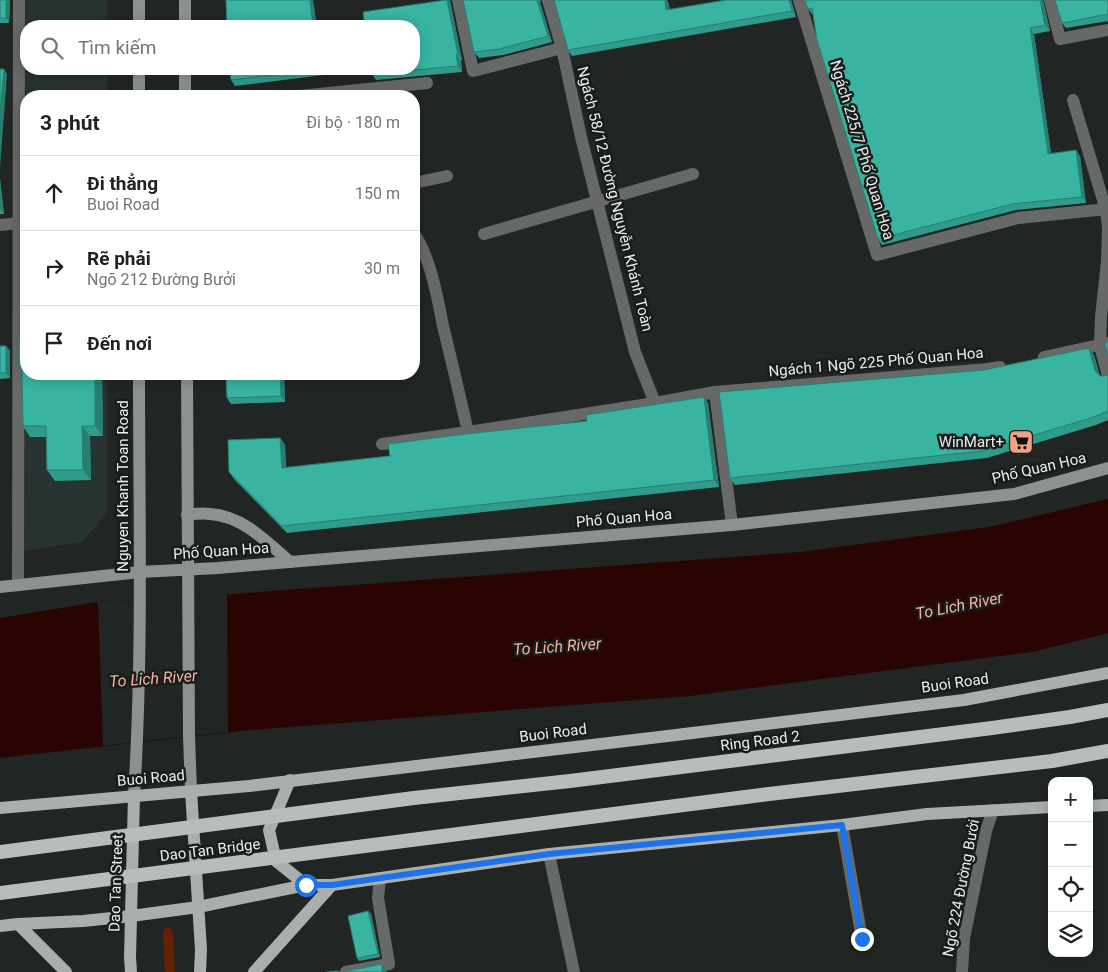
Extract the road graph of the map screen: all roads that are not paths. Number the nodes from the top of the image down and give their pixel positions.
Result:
1 (19, 0) edge
2 (139, 0) edge
3 (184, 0) edge
4 (458, 0) edge
5 (548, 0) edge
6 (799, 0) edge
7 (1050, 0) edge
8 (139, 20) edge
9 (185, 20) edge
10 (1108, 30) edge
11 (562, 48) junction
12 (139, 75) edge
13 (185, 75) edge
14 (427, 83) edge
15 (139, 90) edge
16 (185, 90) edge
17 (358, 90) edge
18 (1073, 100) dead end
19 (693, 174) dead end
20 (447, 176) dead end
21 (420, 182) edge
22 (598, 201) junction
23 (1107, 210) edge
24 (19, 222) junction
25 (0, 225) edge
26 (484, 234) dead end
27 (420, 245) edge
28 (1104, 344) edge
29 (1035, 359) edge
30 (1016, 363) edge
31 (1108, 376) edge
32 (139, 380) edge
33 (187, 380) edge
34 (715, 392) junction
35 (655, 403) junction
36 (468, 432) junction
37 (382, 444) dead end
38 (1108, 468) edge
39 (186, 515) junction
40 (732, 525) junction
41 (290, 562) junction
42 (188, 570) junction
43 (140, 572) junction
44 (18, 584) junction
45 (0, 587) edge
46 (1108, 673) edge
47 (1108, 710) edge
48 (1108, 751) edge
49 (290, 780) junction
50 (191, 791) junction
51 (134, 796) junction
52 (414, 798) joint
53 (1093, 806) edge
54 (1108, 806) edge
55 (1048, 807) edge
56 (0, 808) edge
57 (993, 810) junction
58 (842, 825) junction
59 (0, 852) edge
60 (549, 854) junction
61 (380, 878) junction
62 (306, 885) junction
63 (332, 885) junction
64 (0, 893) edge
65 (198, 907) junction
66 (131, 916) junction
67 (18, 924) junction
68 (0, 926) edge
69 (862, 939) dead end
70 (66, 972) edge
71 (131, 972) edge
72 (200, 972) edge
73 (254, 972) edge
74 (346, 972) edge
75 (574, 972) edge
76 (962, 972) edge

1 - 24 street
2 - 8 main road
3 - 9 main road
4 - 11 street
5 - 11 street, Ngách 58/12 Đường Nguyễn Khánh Toàn
6 - 23 street, Ngách 225/7 Phố Quan Hoa
7 - 10 street
11 - 22 street, Ngách 58/12 Đường Nguyễn Khánh Toàn
12 - 15 main road
13 - 16 main road
14 - 17 street
18 - 23 street
19 - 22 street
20 - 21 street
22 - 26 street
22 - 35 street, Ngách 58/12 Đường Nguyễn Khánh Toàn
23 - 28 street
24 - 25 street
24 - 44 street
27 - 36 street
28 - 29 street
28 - 31 street
30 - 34 street, Ngách 1 Ngõ 225 Phố Quan Hoa
32 - 43 main road, Nguyen Khanh Toan Road
33 - 39 main road
34 - 35 street, Ngách 1 Ngõ 225 Phố Quan Hoa
34 - 40 street
35 - 36 street, Ngách 1 Ngõ 225 Phố Quan Hoa
36 - 37 street, Ngách 1 Ngõ 225 Phố Quan Hoa
38 - 40 main road, Phố Quan Hoa
39 - 41 main road
39 - 42 main road
40 - 41 main road, Phố Quan Hoa
41 - 42 main road, Phố Quan Hoa
42 - 43 main road, Phố Quan Hoa
42 - 50 main road
43 - 44 main road, Phố Quan Hoa
43 - 51 main road, Nguyen Khanh Toan Road
44 - 45 main road, Phố Quan Hoa
46 - 49 main road, Buoi Road
47 - 52 highway, Ring Road 2
48 - 64 highway, Dao Tan Bridge
49 - 50 main road, Buoi Road
49 - 62 main road
50 - 51 main road, Buoi Road
50 - 65 main road
51 - 56 main road, Buoi Road
51 - 66 main road, Dao Tan Street
52 - 59 highway, Dao Tan Bridge
53 - 54 main road
55 - 57 main road
57 - 58 main road
57 - 76 street, Ngõ 224 Đường Bưởi
58 - 60 main road
58 - 69 street
60 - 61 main road
60 - 75 street
61 - 63 main road
61 - 74 street
62 - 63 main road
62 - 65 main road
63 - 73 main road
65 - 66 main road
65 - 72 main road
66 - 67 main road
66 - 71 main road, Dao Tan Street
67 - 68 main road
67 - 70 main road

